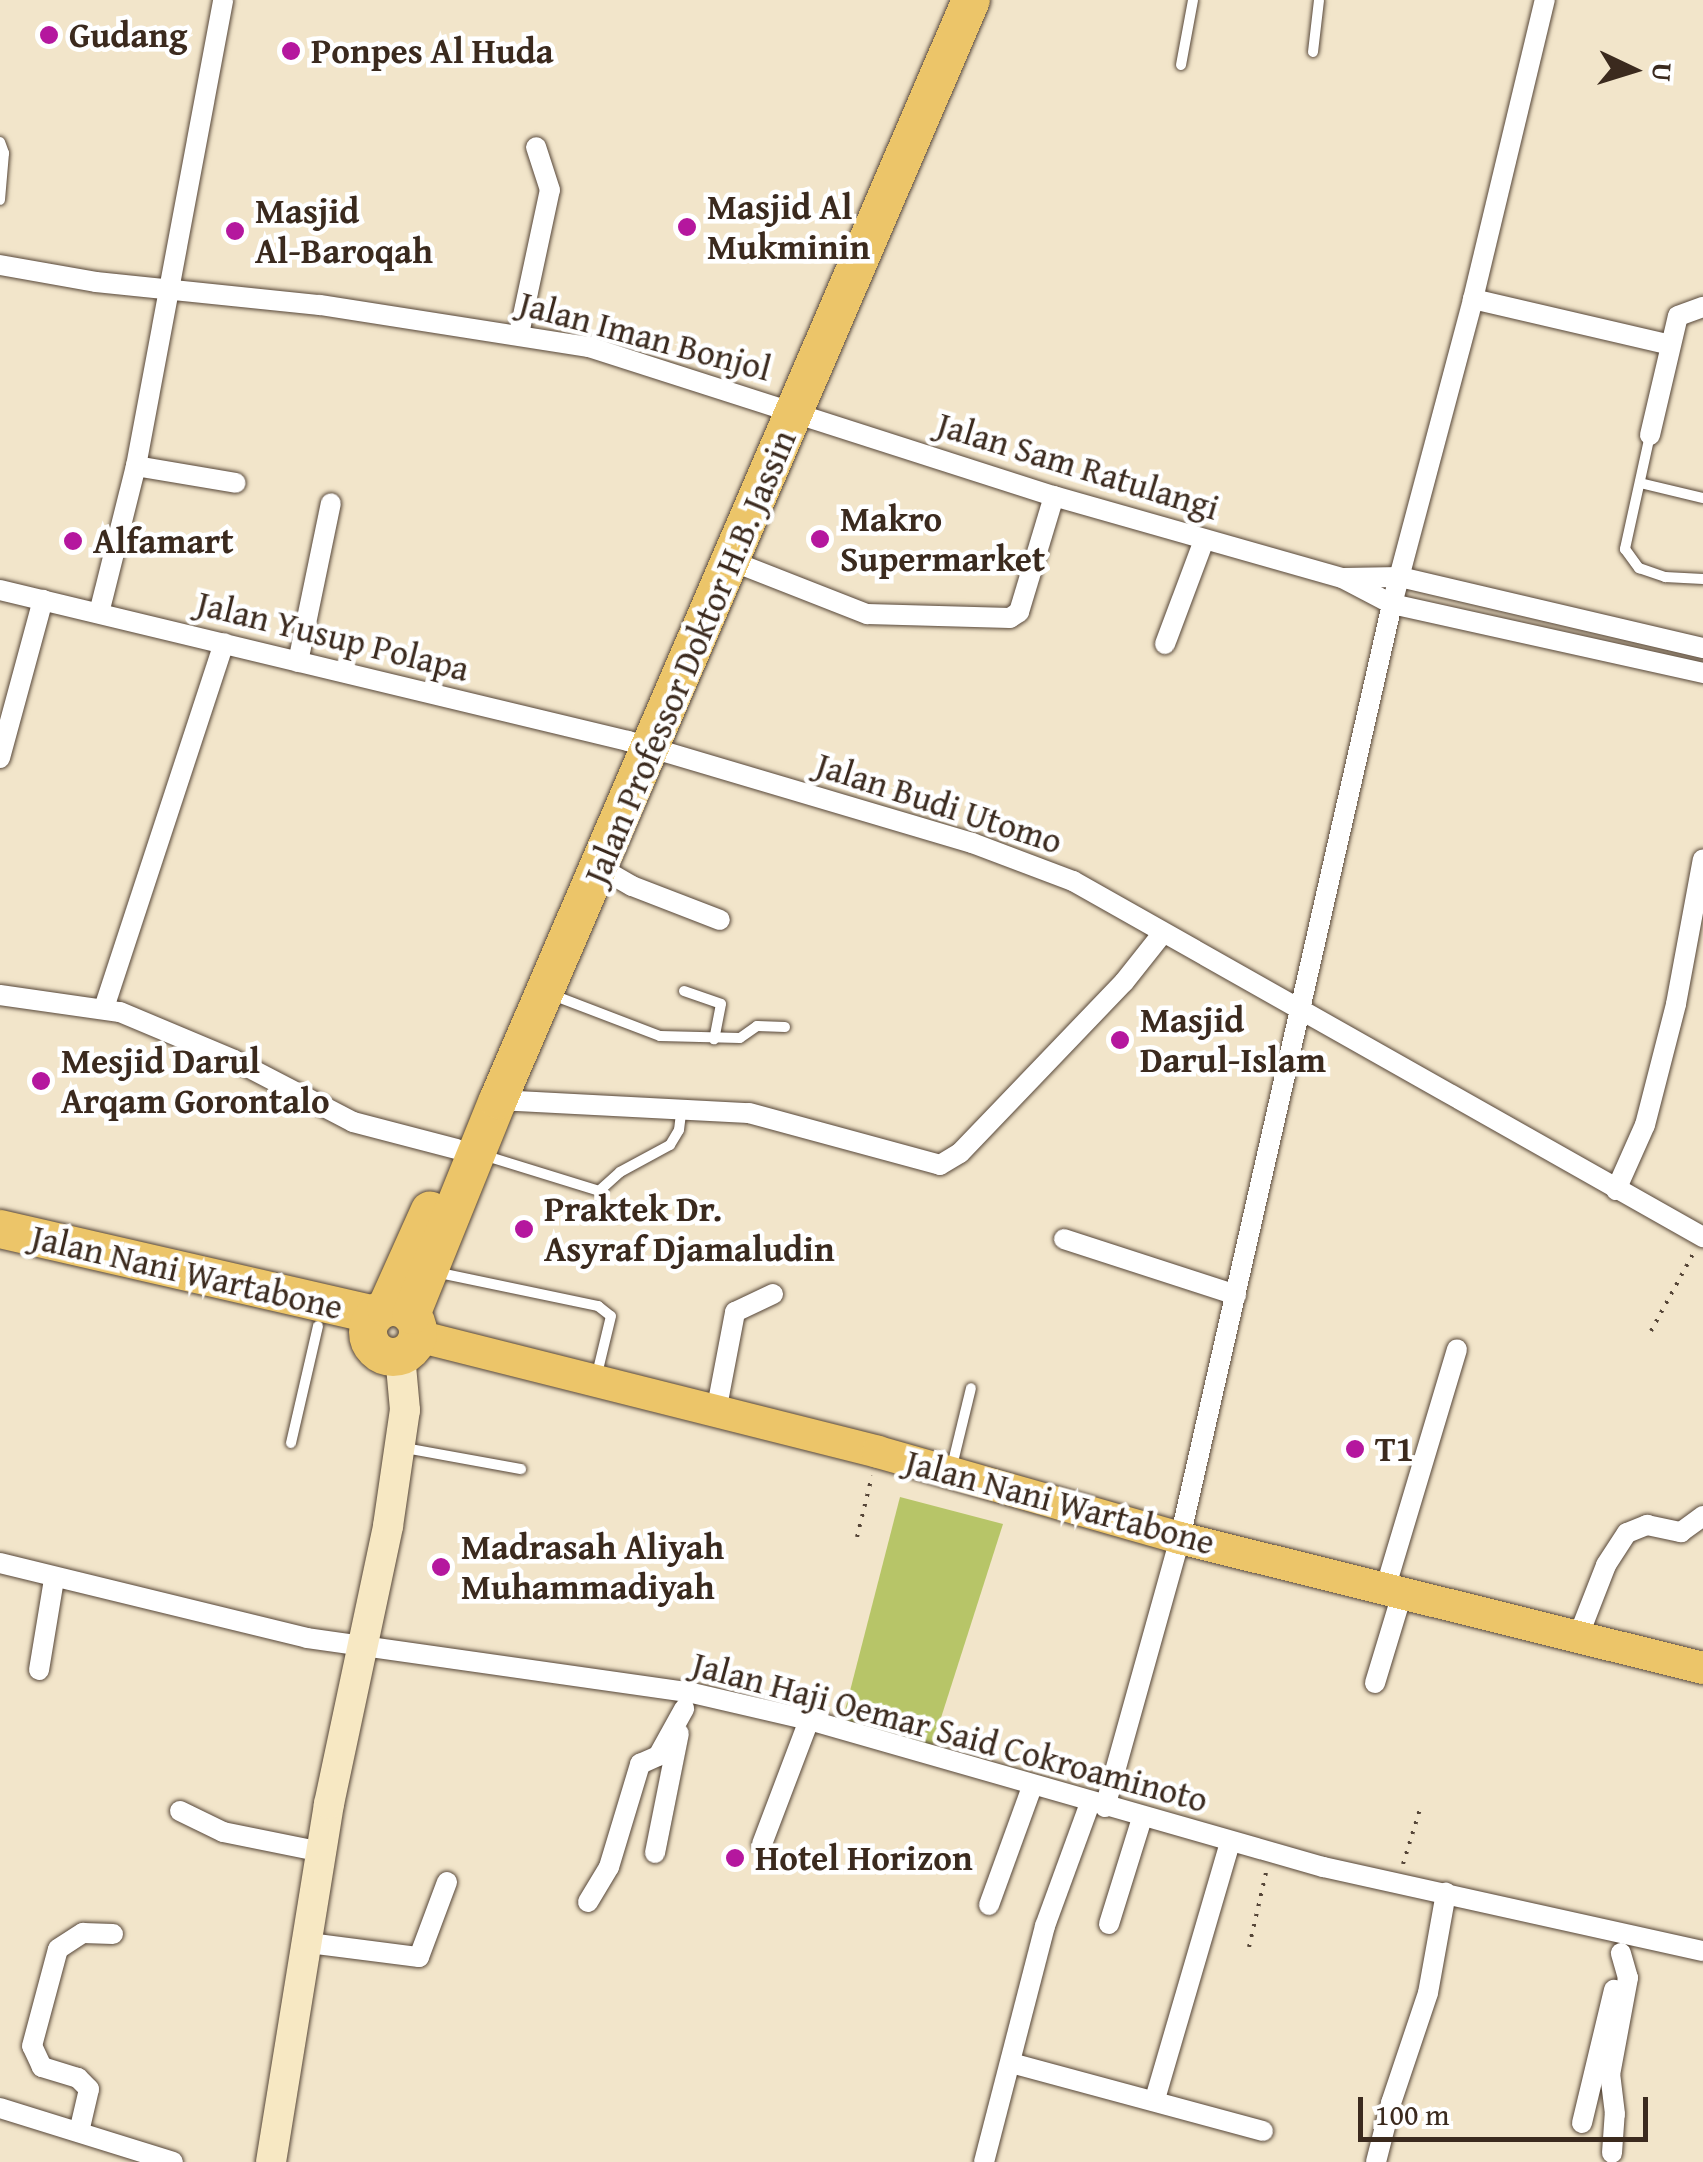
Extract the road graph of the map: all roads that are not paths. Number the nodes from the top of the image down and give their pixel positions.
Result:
1 (223, 0) edge
2 (952, 0) edge
3 (971, 0) edge
4 (1193, 0) edge
5 (1319, 0) edge
6 (1545, 0) edge
7 (1313, 52) dead end
8 (1182, 65) dead end
9 (0, 142) edge
10 (536, 147) dead end
11 (898, 150) junction
12 (0, 200) edge
13 (0, 266) edge
14 (170, 292) junction
15 (1474, 300) junction
16 (1703, 306) edge
17 (519, 334) junction
18 (1670, 345) junction
19 (788, 409) junction
20 (1650, 434) joint
21 (136, 466) junction
22 (236, 483) dead end
23 (1640, 484) junction
24 (1054, 496) junction
25 (1703, 498) edge
26 (331, 503) dead end
27 (1204, 540) junction
28 (722, 557) junction
29 (1400, 577) junction
30 (1342, 578) junction
31 (1703, 579) edge
32 (0, 590) edge
33 (43, 600) junction
34 (1392, 604) junction
35 (99, 612) junction
36 (224, 643) junction
37 (1165, 644) dead end
38 (1703, 648) edge
39 (298, 662) junction
40 (1703, 673) edge
41 (639, 744) junction
42 (0, 758) edge
43 (1703, 859) edge
44 (599, 867) junction
45 (720, 920) dead end
46 (1162, 934) junction
47 (537, 991) junction
48 (684, 991) dead end
49 (0, 996) edge
50 (104, 1008) junction
51 (1300, 1011) junction
52 (786, 1028) dead end
53 (714, 1039) junction
54 (498, 1100) junction
55 (682, 1108) junction
56 (467, 1151) junction
57 (1616, 1190) junction
58 (0, 1229) edge
59 (1703, 1237) edge
60 (1064, 1239) dead end
61 (0, 1249) edge
62 (432, 1272) junction
63 (773, 1294) dead end
64 (1236, 1295) junction
65 (318, 1326) junction
66 (393, 1328) junction
67 (1457, 1349) dead end
68 (596, 1380) junction
69 (971, 1388) dead end
70 (716, 1412) junction
71 (291, 1443) dead end
72 (400, 1447) junction
73 (522, 1469) dead end
74 (950, 1472) junction
75 (1703, 1516) edge
76 (1180, 1538) junction
77 (0, 1563) edge
78 (54, 1579) junction
79 (1395, 1589) junction
80 (1578, 1638) junction
81 (362, 1645) junction
82 (1703, 1668) edge
83 (39, 1670) dead end
84 (1376, 1683) dead end
85 (686, 1700) junction
86 (808, 1720) junction
87 (1032, 1787) junction
88 (1097, 1805) junction
89 (180, 1811) dead end
90 (1142, 1818) junction
91 (1230, 1842) junction
92 (762, 1844) dead end
93 (322, 1852) junction
94 (655, 1853) dead end
95 (446, 1882) dead end
96 (1446, 1893) junction
97 (588, 1902) dead end
98 (989, 1905) dead end
99 (1109, 1924) dead end
100 (113, 1934) dead end
101 (309, 1943) junction
102 (1622, 1944) junction
103 (1703, 1950) edge
104 (1010, 2062) junction
105 (1156, 2099) junction
106 (0, 2108) edge
107 (1582, 2123) dead end
108 (1263, 2131) dead end
109 (80, 2132) junction
110 (1612, 2153) dead end
111 (173, 2162) edge
112 (271, 2162) edge
113 (984, 2162) edge
114 (1376, 2162) edge

1 - 14 street
2 - 11 highway, Jalan Professor Doktor H.B. Jassin
3 - 11 highway, Jalan Professor Doktor H.B. Jassin
4 - 8 lane
5 - 7 lane
6 - 15 street
9 - 12 lane
10 - 17 street
11 - 19 highway, Jalan Professor Doktor H.B. Jassin
13 - 14 street, Jalan Iman Bonjol
14 - 17 street, Jalan Iman Bonjol
14 - 21 street
15 - 18 street
15 - 29 street
16 - 18 street
17 - 19 street, Jalan Iman Bonjol
18 - 20 street
19 - 24 street, Jalan Sam Ratulangi
19 - 28 highway, Jalan Professor Doktor H.B. Jassin
20 - 23 lane
21 - 22 street
21 - 35 street
23 - 25 lane
23 - 31 lane
24 - 27 street, Jalan Sam Ratulangi
24 - 28 street
26 - 39 street
27 - 30 street, Jalan Sam Ratulangi
27 - 37 street
28 - 41 highway, Jalan Professor Doktor H.B. Jassin
29 - 30 street, Jalan Sam Ratulangi
29 - 34 street
29 - 38 street, Jalan Sam Ratulangi
30 - 34 street, Jalan Sam Ratulangi
32 - 33 street, Jalan Yusup Polapa
33 - 35 street, Jalan Yusup Polapa
33 - 42 street
34 - 40 street, Jalan Sam Ratulangi
34 - 51 street
35 - 36 street, Jalan Yusup Polapa
36 - 39 street, Jalan Yusup Polapa
36 - 50 street
39 - 41 street, Jalan Yusup Polapa
41 - 44 highway, Jalan Professor Doktor H.B. Jassin
41 - 46 street, Jalan Budi Utomo
41 - 47 highway, Jalan Professor Doktor H.B. Jassin
43 - 57 street
44 - 45 street
44 - 47 highway, Jalan Professor Doktor H.B. Jassin
46 - 51 street, Jalan Budi Utomo
46 - 55 street
47 - 53 lane
47 - 54 highway, Jalan Professor Doktor H.B. Jassin
47 - 56 highway, Jalan Professor Doktor H.B. Jassin
48 - 53 lane
49 - 50 street
50 - 56 street
51 - 57 street, Jalan Budi Utomo
51 - 64 street
52 - 53 lane
54 - 55 street
54 - 56 highway, Jalan Professor Doktor H.B. Jassin
55 - 56 lane
56 - 62 highway, Jalan Professor Doktor H.B. Jassin
56 - 66 highway, Jalan Professor Doktor H.B. Jassin
57 - 59 street, Jalan Budi Utomo
58 - 66 highway, Jalan Nani Wartabone
60 - 64 street
61 - 65 highway, Jalan Nani Wartabone
62 - 66 highway, Jalan Professor Doktor H.B. Jassin
62 - 68 lane
63 - 70 street
64 - 76 street
65 - 66 highway, Jalan Nani Wartabone
65 - 71 lane
66 - 68 main road, Jalan Nani Wartabone
66 - 72 street
67 - 79 street
68 - 70 main road, Jalan Nani Wartabone
69 - 74 lane
70 - 74 main road, Jalan Nani Wartabone
72 - 73 lane
72 - 81 street
74 - 76 main road, Jalan Nani Wartabone
75 - 80 street
76 - 79 main road, Jalan Nani Wartabone
76 - 88 street
77 - 78 street, Jalan Haji Oemar Said Cokroaminoto
78 - 81 street, Jalan Haji Oemar Said Cokroaminoto
78 - 83 street
79 - 80 main road, Jalan Nani Wartabone
79 - 84 street
80 - 82 main road, Jalan Nani Wartabone
81 - 85 street, Jalan Haji Oemar Said Cokroaminoto
81 - 93 street
85 - 86 street, Jalan Haji Oemar Said Cokroaminoto
85 - 94 street
85 - 97 street
86 - 87 street, Jalan Haji Oemar Said Cokroaminoto
86 - 92 street
87 - 88 street, Jalan Haji Oemar Said Cokroaminoto
87 - 98 street
88 - 90 street, Jalan Haji Oemar Said Cokroaminoto
88 - 104 street
89 - 93 street
90 - 91 street, Jalan Haji Oemar Said Cokroaminoto
90 - 99 street
91 - 96 street, Jalan Haji Oemar Said Cokroaminoto
91 - 105 street
93 - 101 street
95 - 101 street
96 - 102 street, Jalan Haji Oemar Said Cokroaminoto
96 - 114 street
100 - 109 street
101 - 112 street
102 - 103 street, Jalan Haji Oemar Said Cokroaminoto
102 - 107 street
102 - 110 street
104 - 105 street
104 - 113 street
105 - 108 street
106 - 109 street
109 - 111 street

